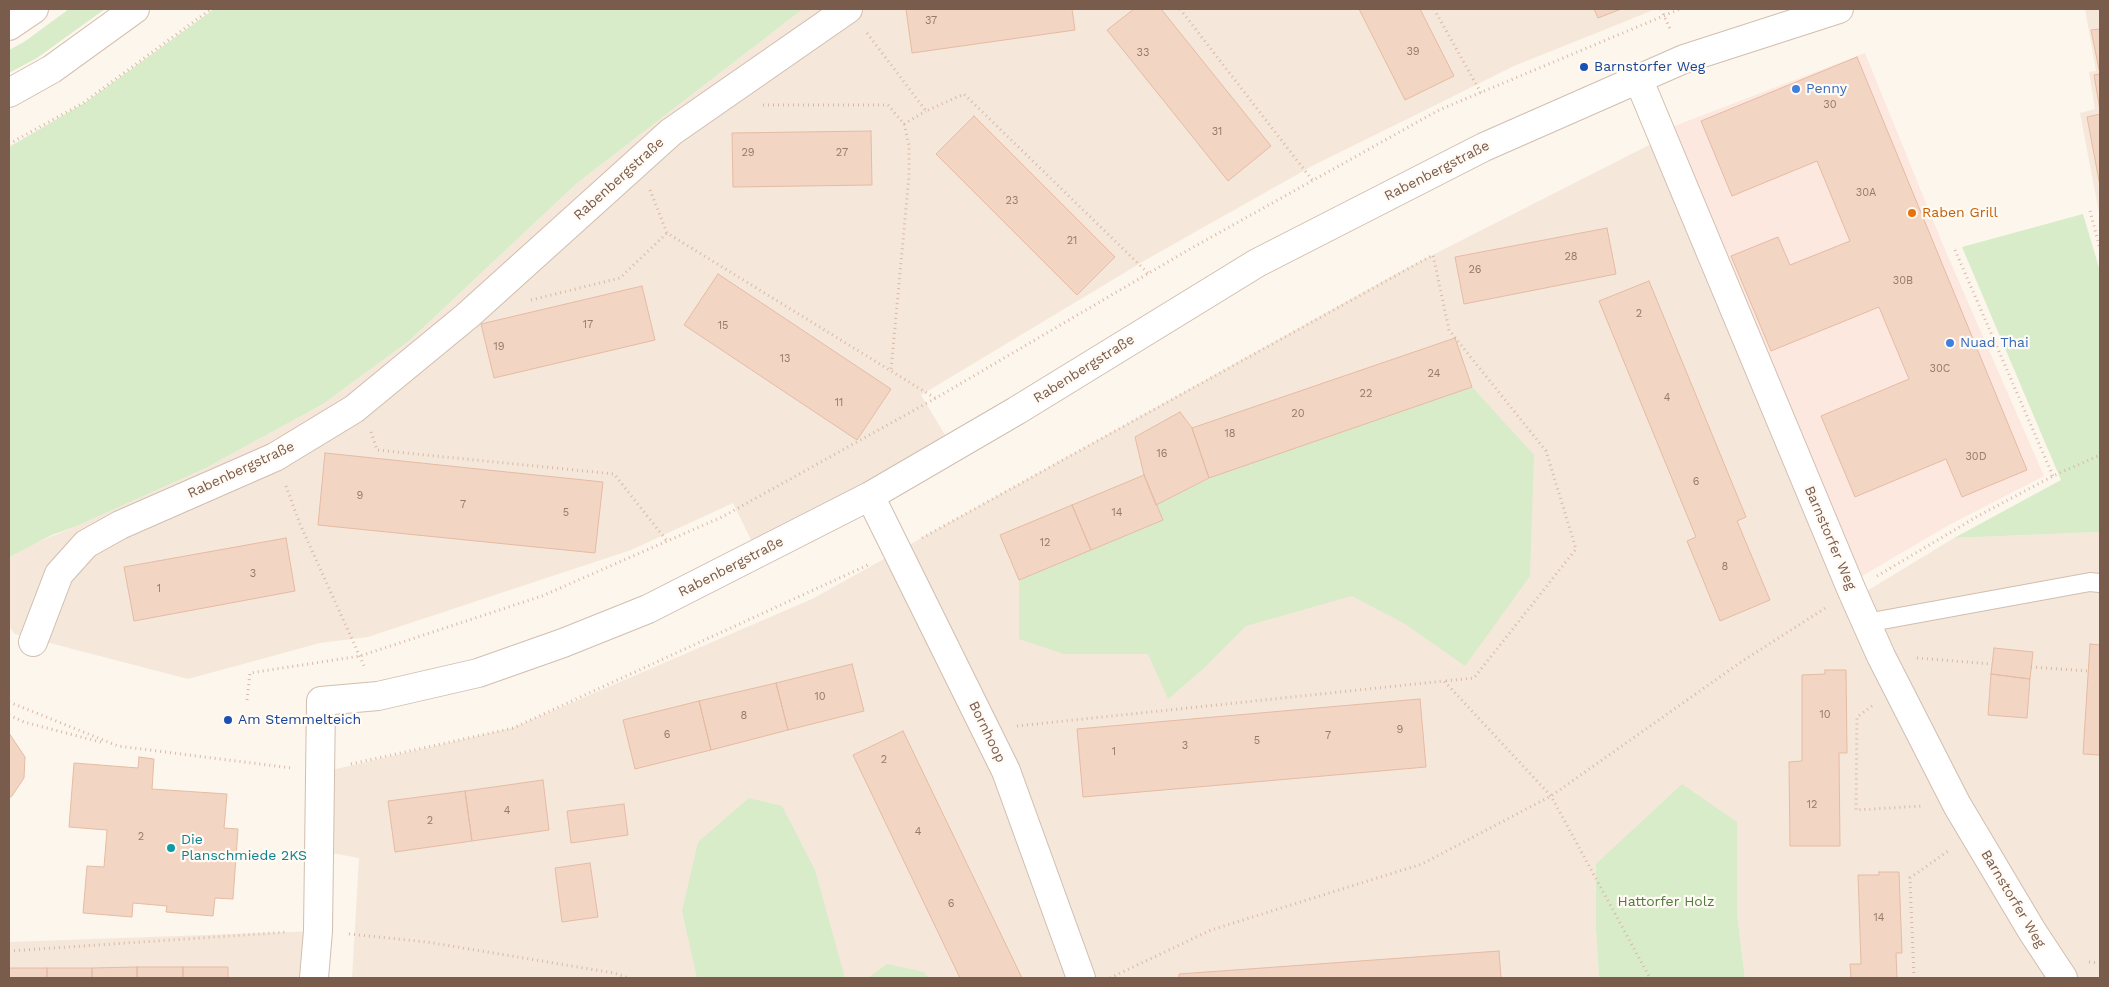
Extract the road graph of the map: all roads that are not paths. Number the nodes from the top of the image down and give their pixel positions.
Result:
1 (34, 9) edge
2 (135, 9) edge
3 (848, 9) edge
4 (1839, 9) edge
5 (9, 26) edge
6 (1638, 78) junction
7 (9, 94) edge
8 (870, 496) junction
9 (2100, 583) edge
10 (1866, 623) junction
11 (32, 642) dead end
12 (314, 978) edge
13 (1081, 978) edge
14 (2063, 978) edge

1 - 5 street
2 - 7 street
3 - 11 street, Rabenbergstraße
4 - 6 street, Rabenbergstraße
6 - 8 street, Rabenbergstraße
6 - 10 street, Barnstorfer Weg
8 - 12 street, Rabenbergstraße
8 - 13 street, Bornhoop
9 - 10 lane
10 - 14 street, Barnstorfer Weg

